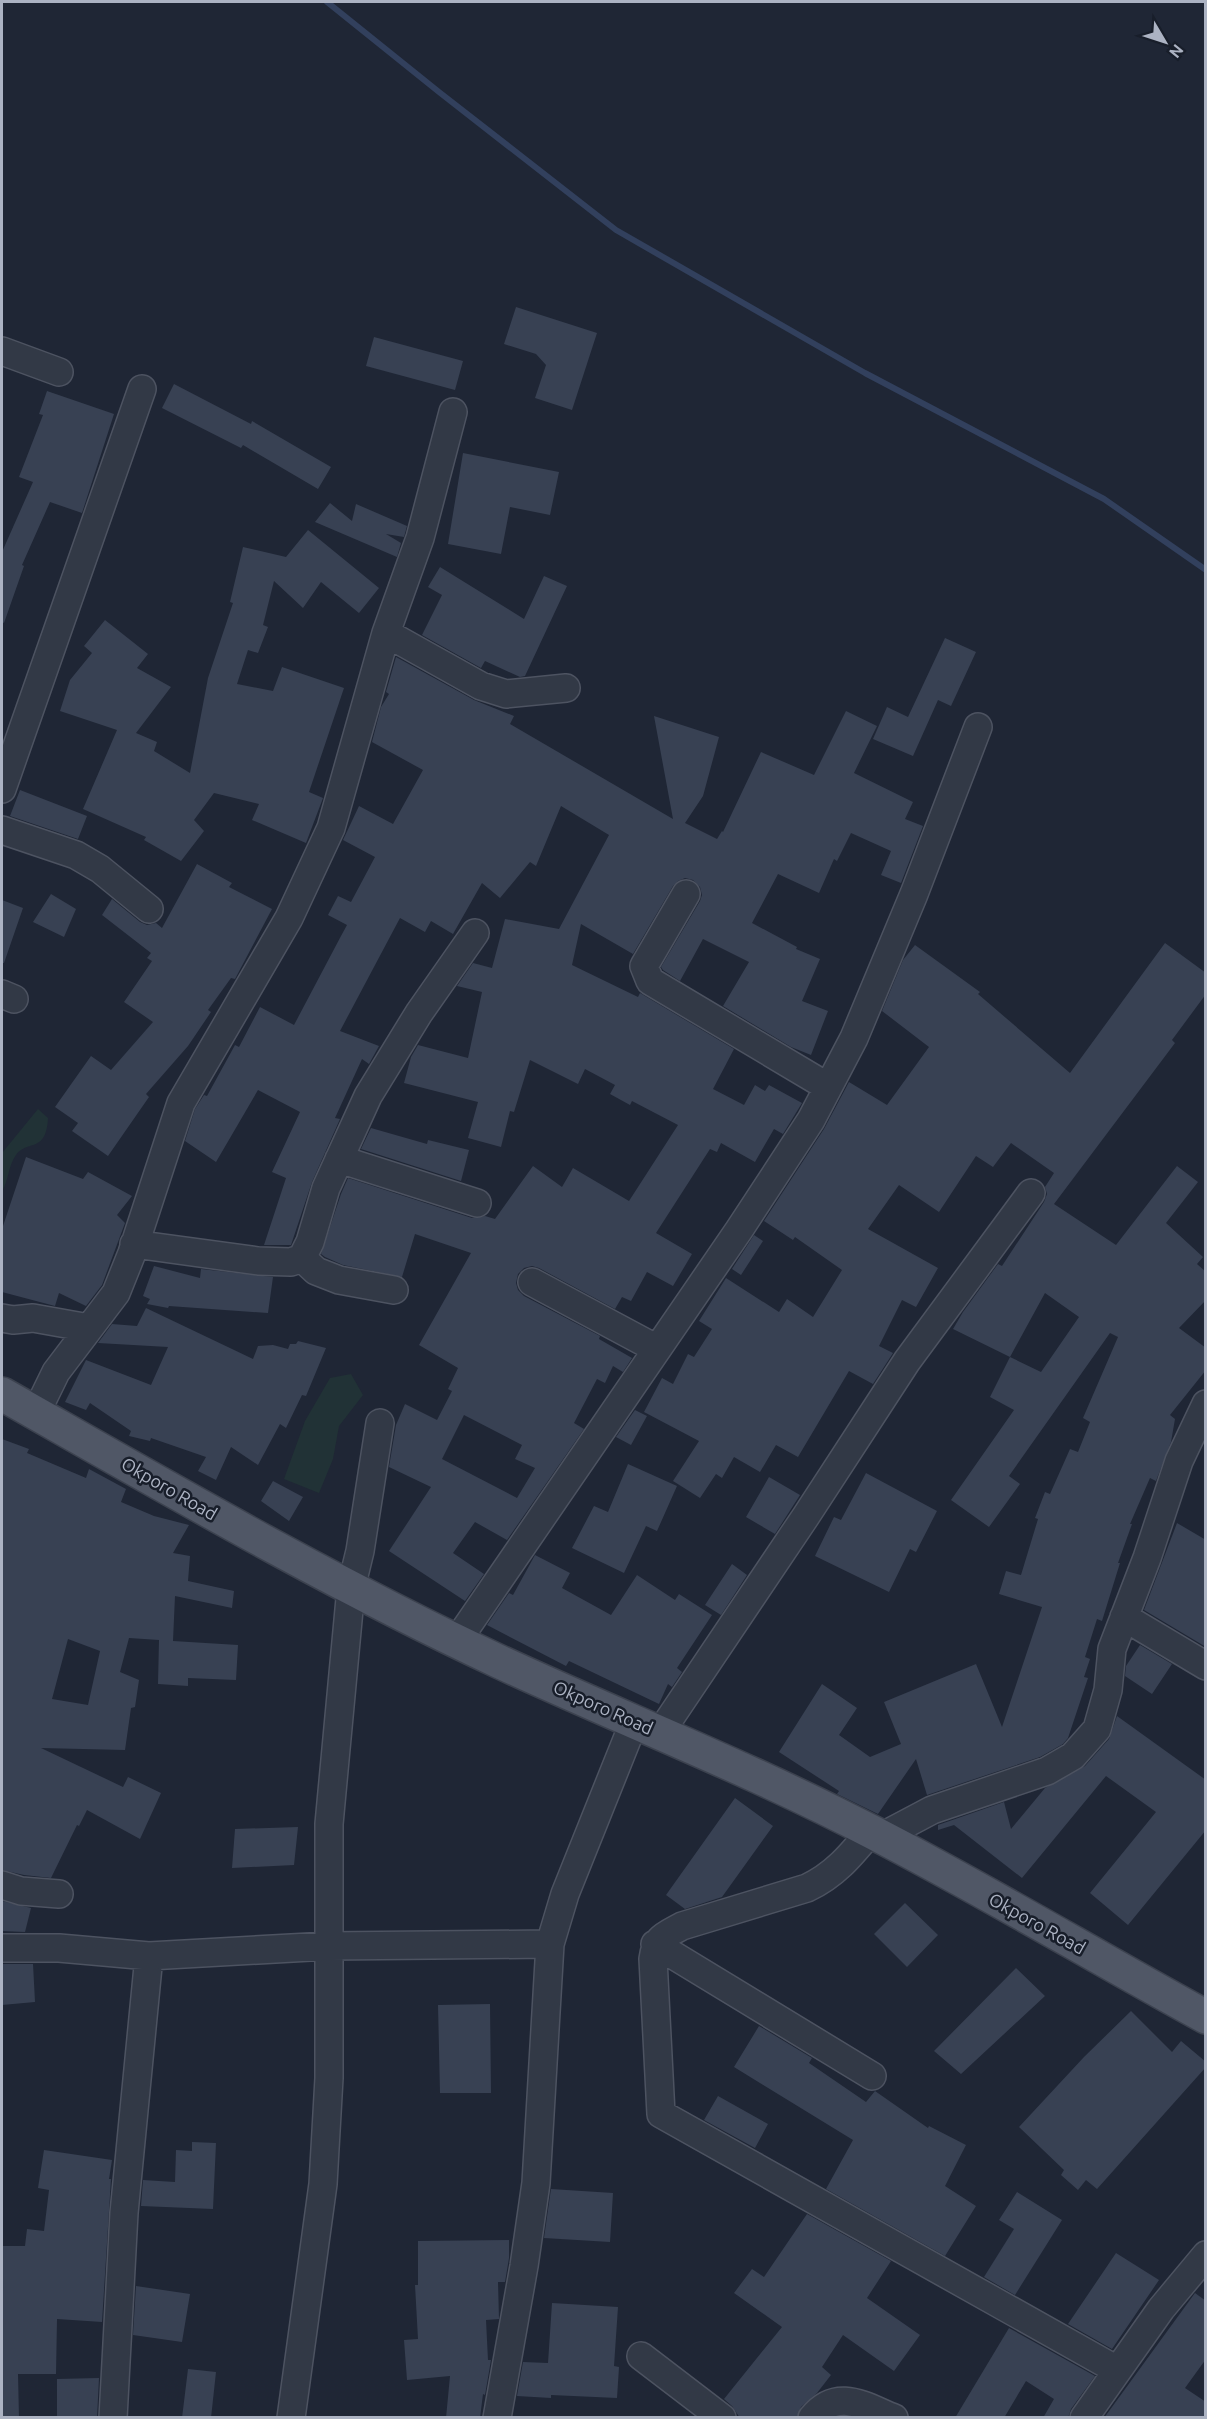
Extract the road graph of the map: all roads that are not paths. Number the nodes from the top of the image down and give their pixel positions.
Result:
1 (2, 351) edge
2 (59, 372) dead end
3 (142, 388) dead end
4 (453, 412) dead end
5 (386, 633) junction
6 (566, 688) dead end
7 (978, 727) dead end
8 (2, 789) edge
9 (2, 830) edge
10 (686, 894) dead end
11 (149, 909) dead end
12 (475, 933) dead end
13 (828, 1087) junction
14 (339, 1159) junction
15 (1031, 1193) dead end
16 (477, 1203) dead end
17 (134, 1244) junction
18 (302, 1258) junction
19 (532, 1282) dead end
20 (394, 1290) dead end
21 (2, 1318) edge
22 (89, 1328) junction
23 (657, 1349) junction
24 (2, 1394) edge
25 (1206, 1404) edge
26 (36, 1413) junction
27 (380, 1423) dead end
28 (351, 1588) junction
29 (1124, 1617) junction
30 (457, 1641) junction
31 (1206, 1666) edge
32 (647, 1728) junction
33 (876, 1834) junction
34 (2, 1885) edge
35 (59, 1894) dead end
36 (550, 1944) junction
37 (655, 1944) junction
38 (328, 1946) junction
39 (2, 1948) edge
40 (149, 1956) junction
41 (1206, 2018) edge
42 (872, 2076) dead end
43 (1201, 2268) edge
44 (641, 2355) dead end
45 (1118, 2370) junction
46 (113, 2418) edge
47 (291, 2418) edge
48 (497, 2418) edge
49 (722, 2418) edge
50 (812, 2418) edge
51 (894, 2418) edge
52 (1084, 2418) edge

1 - 2 street
3 - 8 street
4 - 5 street
5 - 6 street
5 - 17 street
7 - 13 street
9 - 11 street
10 - 13 street
12 - 14 street
13 - 23 street
14 - 16 street
14 - 18 street
15 - 32 street
17 - 18 street
17 - 22 street
18 - 20 street
19 - 23 street
21 - 22 street
22 - 26 street
23 - 30 street
24 - 26 main road, Okporo Road
25 - 29 street
26 - 28 main road, Okporo Road
27 - 28 street
28 - 30 main road, Okporo Road
28 - 38 street
29 - 31 street
29 - 33 street
30 - 32 main road, Okporo Road
32 - 33 main road, Okporo Road
32 - 36 street
33 - 37 street
33 - 41 main road, Okporo Road
34 - 35 street
36 - 38 street
36 - 48 street
37 - 42 street
37 - 45 street
38 - 40 street
38 - 47 street
39 - 40 street
40 - 46 street
43 - 45 street
44 - 49 street
45 - 52 street
50 - 51 street

